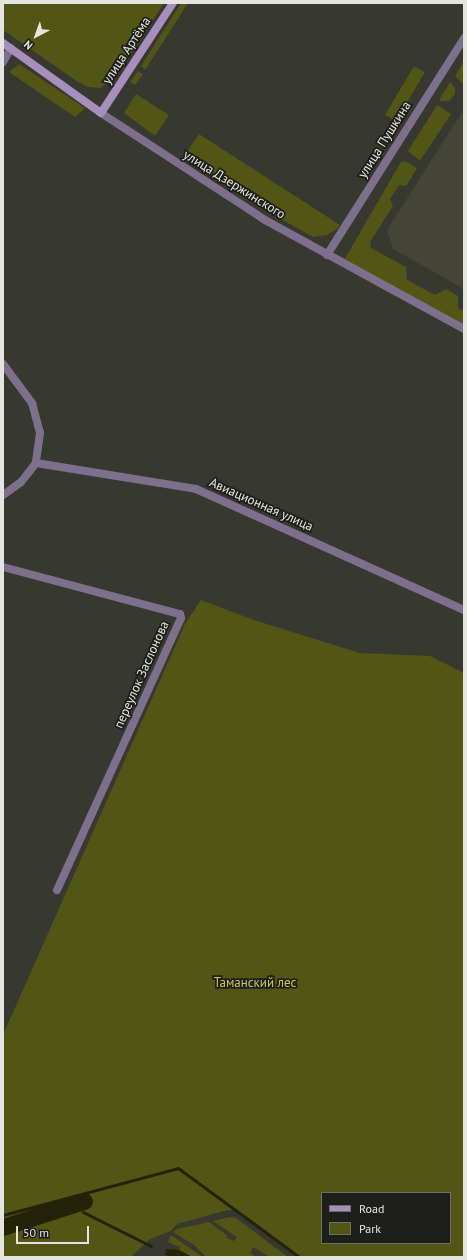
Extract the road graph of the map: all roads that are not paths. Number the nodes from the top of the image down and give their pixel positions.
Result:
1 (173, 3) edge
2 (464, 38) edge
3 (3, 43) edge
4 (11, 48) junction
5 (3, 62) edge
6 (101, 113) junction
7 (327, 255) junction
8 (464, 330) edge
9 (3, 364) edge
10 (36, 463) junction
11 (3, 495) edge
12 (3, 567) edge
13 (464, 610) edge
14 (58, 890) dead end

1 - 6 main road, улица Артёма
2 - 7 street, улица Пушкина
3 - 4 main road, улица Дзержинского
4 - 5 street
4 - 6 main road, улица Дзержинского
6 - 7 street, улица Дзержинского
7 - 8 street, улица Дзержинского
9 - 10 street
10 - 11 street
10 - 13 street, Авиационная улица
12 - 14 street, переулок Заслонова

